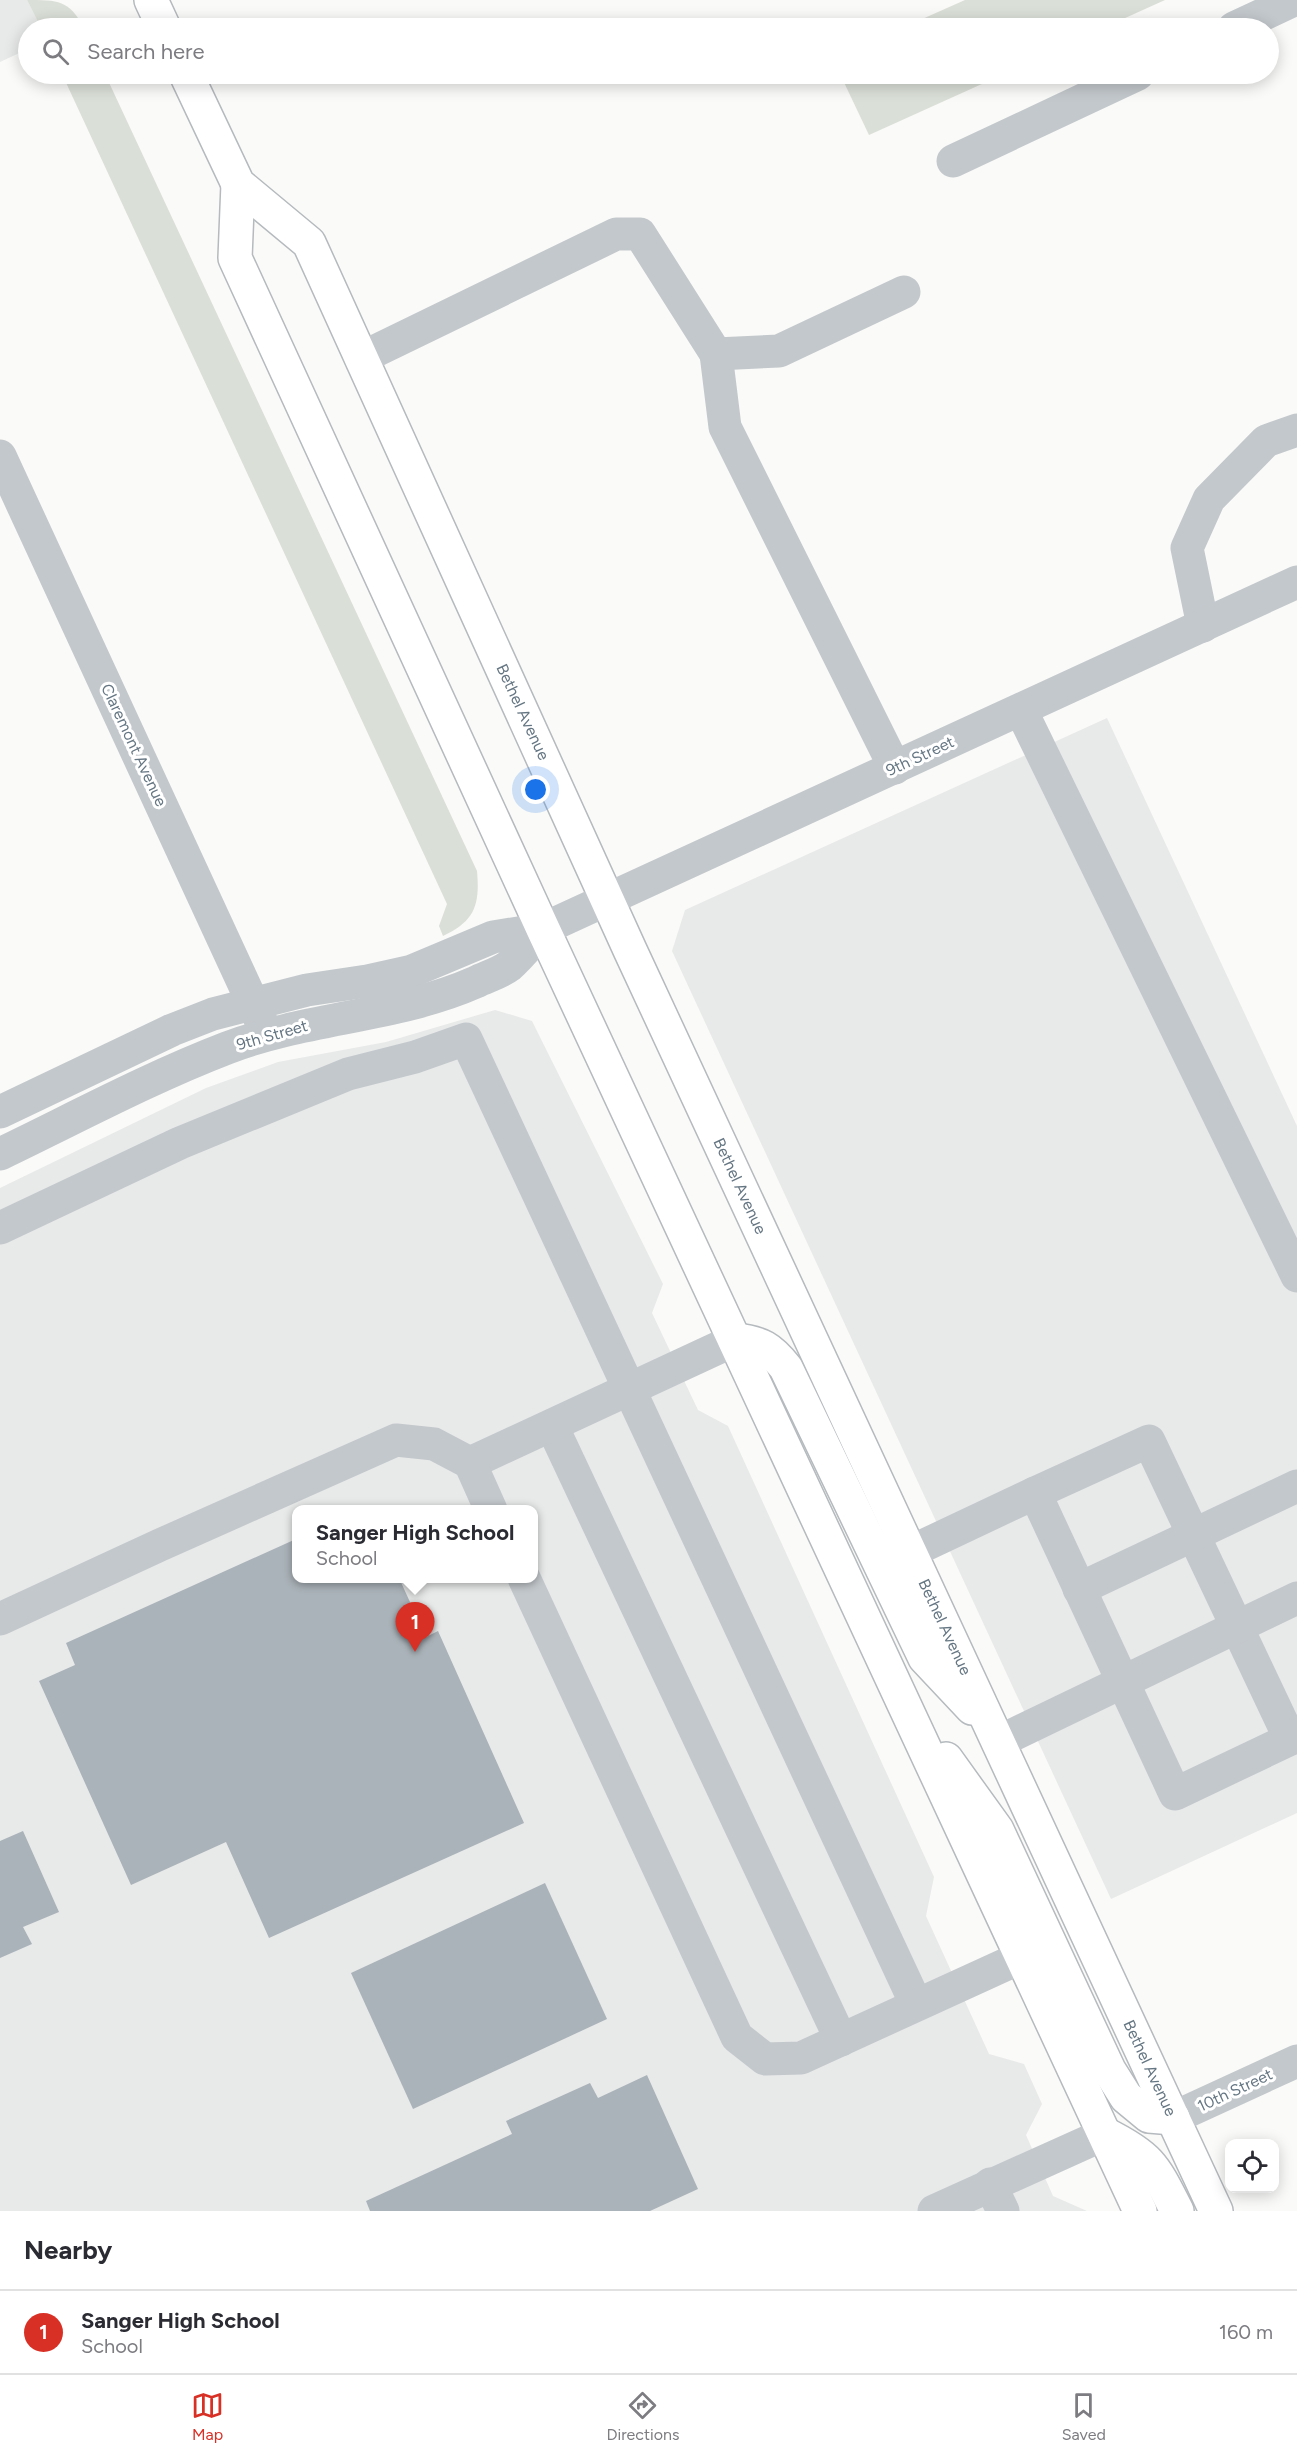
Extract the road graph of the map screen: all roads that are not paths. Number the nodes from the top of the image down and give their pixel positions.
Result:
1 (151, 0) edge
2 (1294, 0) edge
3 (159, 18) edge
4 (1255, 18) edge
5 (191, 84) edge
6 (1117, 84) edge
7 (953, 161) dead end
8 (238, 184) junction
9 (904, 292) dead end
10 (716, 354) junction
11 (361, 358) junction
12 (1297, 430) edge
13 (0, 456) edge
14 (1297, 582) edge
15 (1203, 626) junction
16 (1021, 710) junction
17 (895, 768) junction
18 (609, 900) junction
19 (543, 929) junction
20 (253, 1002) junction
21 (267, 1034) junction
22 (0, 1112) edge
23 (0, 1154) edge
24 (0, 1228) edge
25 (1297, 1276) edge
26 (735, 1340) junction
27 (628, 1390) junction
28 (552, 1426) junction
29 (470, 1463) junction
30 (1297, 1486) edge
31 (1035, 1493) junction
32 (489, 1505) edge
33 (1193, 1535) junction
34 (910, 1552) junction
35 (526, 1583) edge
36 (1079, 1588) junction
37 (1297, 1598) edge
38 (0, 1619) edge
39 (1237, 1627) junction
40 (1123, 1682) junction
41 (912, 1719) junction
42 (994, 1734) junction
43 (1294, 1738) edge
44 (1022, 1957) junction
45 (916, 2004) junction
46 (841, 2040) junction
47 (1297, 2061) edge
48 (1173, 2118) junction
49 (1105, 2134) junction
50 (996, 2198) edge
51 (934, 2211) edge
52 (1140, 2211) edge
53 (1177, 2211) edge
54 (1216, 2211) edge

1 - 3 main road
2 - 4 street
5 - 8 main road, Bethel Avenue
6 - 7 street
8 - 11 main road, Bethel Avenue
8 - 19 main road, Bethel Avenue
9 - 10 street
10 - 11 street
10 - 17 street
11 - 18 main road, Bethel Avenue
12 - 15 street
13 - 20 street, Claremont Avenue
14 - 15 street, 9th Street
15 - 16 street, 9th Street
16 - 17 street, 9th Street
16 - 25 street
17 - 18 street, 9th Street
18 - 19 street, 9th Street
18 - 34 main road, Bethel Avenue
19 - 20 street, 9th Street
19 - 21 street, 9th Street
19 - 26 main road, Bethel Avenue
20 - 21 street, Claremont Avenue
20 - 22 street, 9th Street
21 - 23 street, 9th Street
24 - 27 street
26 - 27 street
26 - 41 main road, Bethel Avenue
26 - 42 main road
27 - 28 street
27 - 45 street
28 - 29 street
28 - 46 street
29 - 32 street
29 - 38 street
30 - 33 street
31 - 33 street
31 - 34 street
31 - 36 street
33 - 36 street
33 - 39 street
34 - 42 main road, Bethel Avenue
35 - 46 street
36 - 40 street
37 - 39 street
39 - 40 street
39 - 43 street
40 - 42 street
40 - 43 street
41 - 44 main road, Bethel Avenue
41 - 48 main road
42 - 48 main road, Bethel Avenue
44 - 45 street
44 - 49 main road, Bethel Avenue
45 - 46 street
47 - 48 street, 10th Street
48 - 54 main road, Bethel Avenue
49 - 50 street
49 - 52 main road, Bethel Avenue
49 - 53 main road
50 - 51 street

